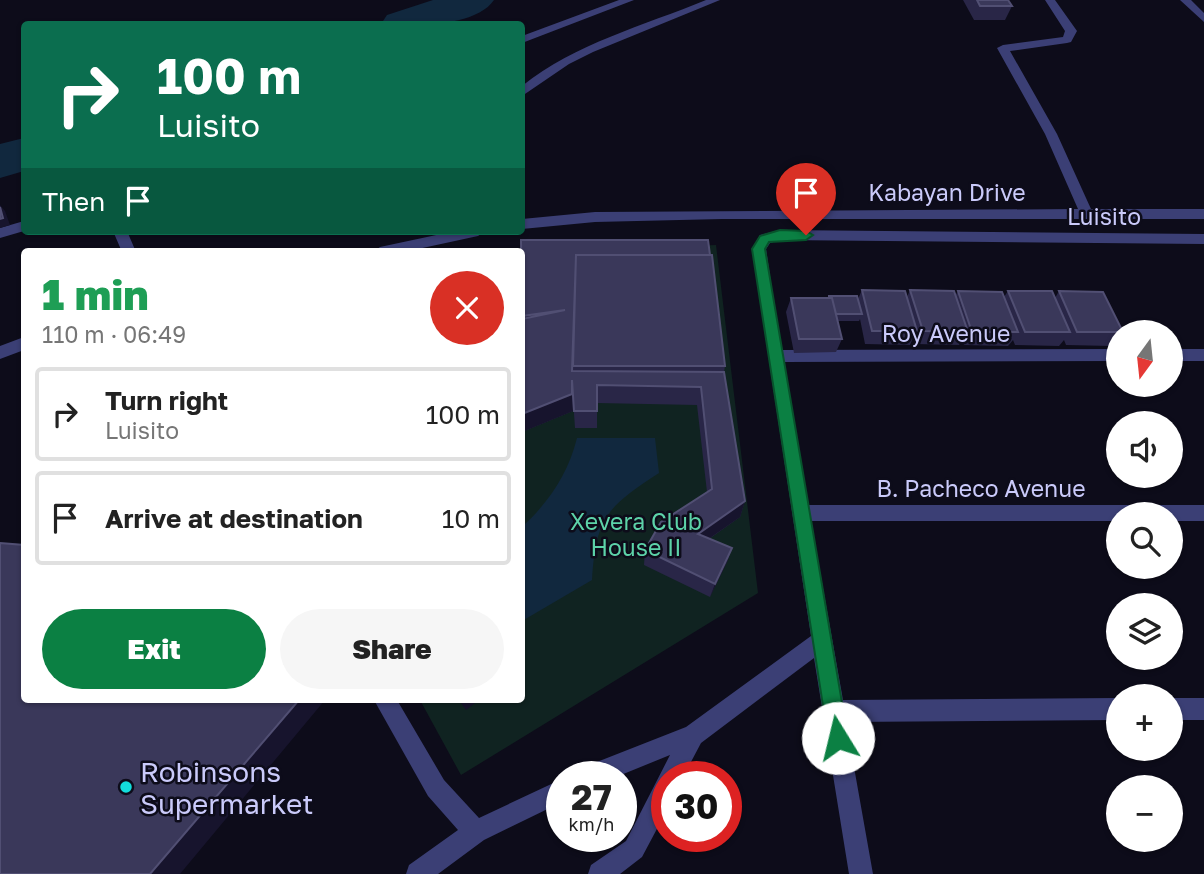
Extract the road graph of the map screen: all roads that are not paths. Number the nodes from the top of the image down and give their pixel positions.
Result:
1 (629, 0) edge
2 (715, 0) edge
3 (1050, 0) edge
4 (1185, 0) edge
5 (1204, 19) edge
6 (525, 39) edge
7 (525, 89) edge
8 (1204, 214) edge
9 (1087, 215) junction
10 (525, 224) edge
11 (21, 227) edge
12 (0, 233) edge
13 (469, 235) edge
14 (1204, 239) edge
15 (448, 245) edge
16 (418, 248) edge
17 (21, 344) edge
18 (0, 353) edge
19 (1106, 355) edge
20 (1183, 355) edge
21 (1204, 355) edge
22 (774, 356) junction
23 (800, 513) junction
24 (1204, 513) edge
25 (822, 640) junction
26 (387, 703) edge
27 (1106, 709) edge
28 (1183, 709) edge
29 (1204, 709) edge
30 (833, 711) junction
31 (694, 735) junction
32 (628, 761) edge
33 (680, 761) edge
34 (546, 798) edge
35 (651, 817) edge
36 (476, 832) junction
37 (418, 874) edge
38 (600, 874) edge
39 (861, 874) edge

1 - 6 street
2 - 7 street
3 - 9 street
4 - 5 street
8 - 9 street, Kabayan Drive
9 - 10 street, Kabayan Drive
11 - 12 street
13 - 15 street
14 - 22 street, Luisito
15 - 16 street
17 - 18 street
19 - 22 street, Roy Avenue
20 - 21 street
22 - 23 street
23 - 24 street, B. Pacheco Avenue
23 - 25 street
25 - 30 street
25 - 31 street
26 - 36 street
27 - 30 street
28 - 29 street
30 - 39 street
31 - 32 street
31 - 33 street
34 - 36 street
35 - 38 street
36 - 37 street

